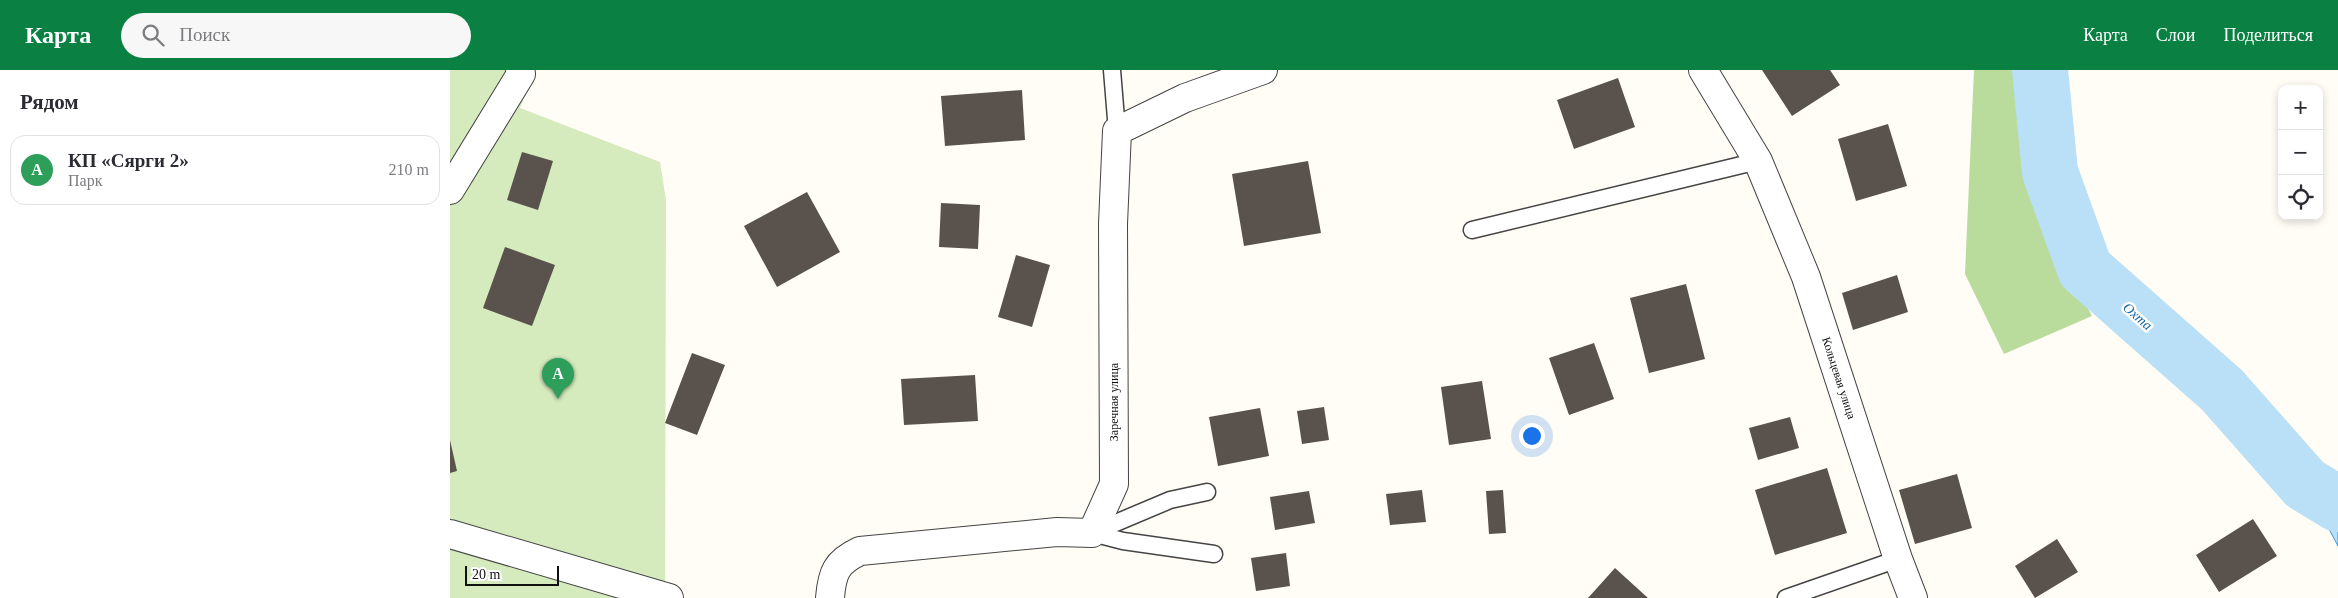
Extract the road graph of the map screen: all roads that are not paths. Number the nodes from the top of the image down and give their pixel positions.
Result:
1 (520, 70) edge
2 (1112, 70) edge
3 (1263, 70) edge
4 (1703, 70) edge
5 (1116, 131) junction
6 (1758, 161) junction
7 (450, 190) edge
8 (1472, 230) dead end
9 (1207, 492) dead end
10 (1092, 533) junction
11 (450, 534) edge
12 (1214, 554) dead end
13 (1898, 559) junction
14 (669, 598) edge
15 (830, 598) edge
16 (1786, 598) edge
17 (1913, 598) edge

1 - 7 street
2 - 5 lane
3 - 5 street
4 - 6 street
5 - 10 street, Заречная улица
6 - 8 lane
6 - 13 street, Кольцевая улица
9 - 10 lane
10 - 12 lane
10 - 15 street
11 - 14 street
13 - 16 lane
13 - 17 street, Кольцевая улица

